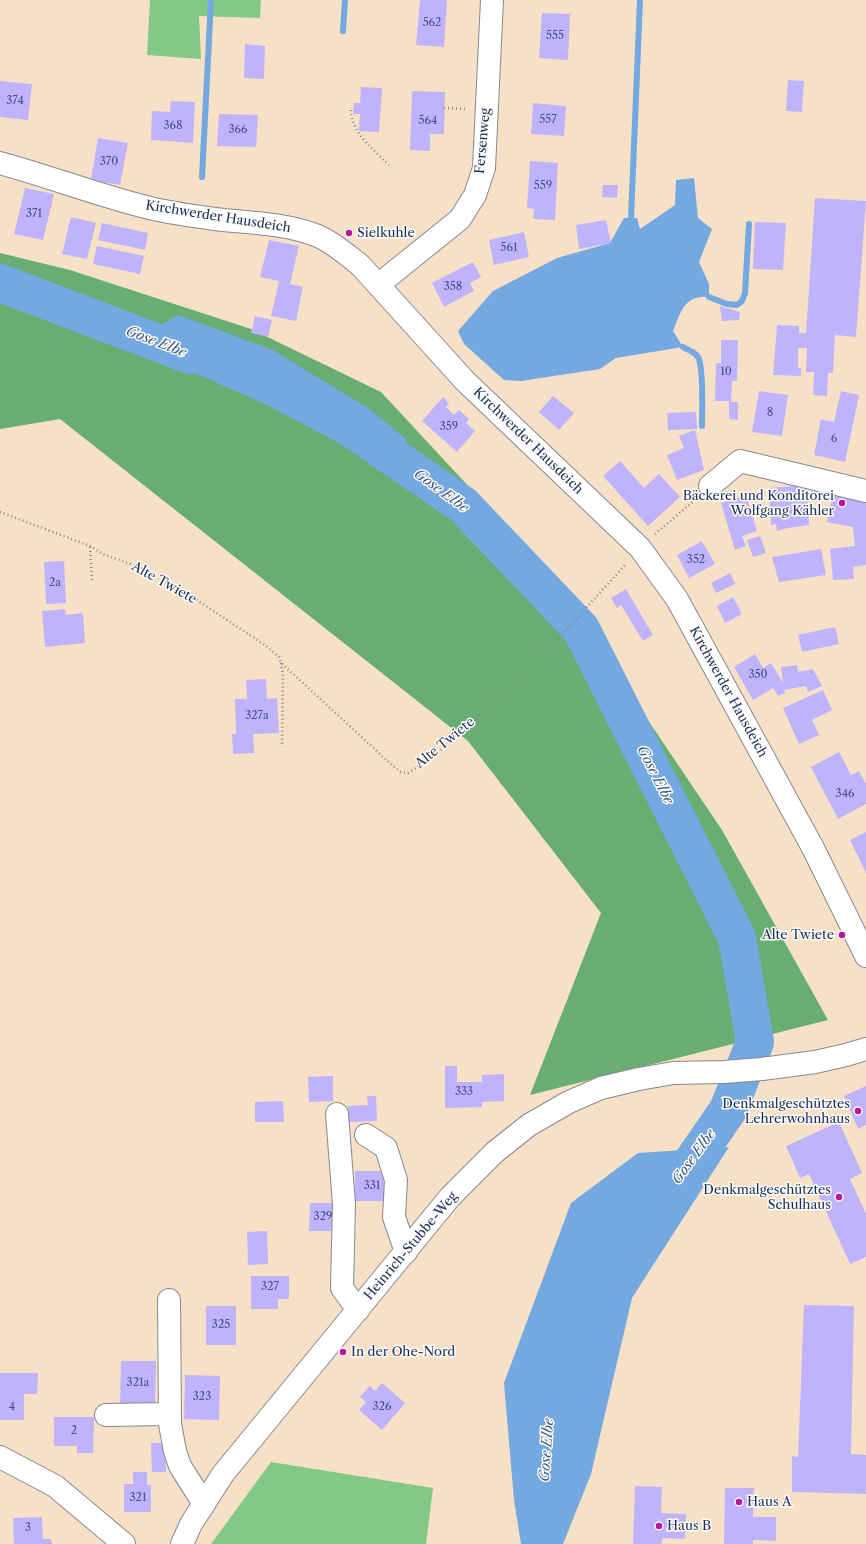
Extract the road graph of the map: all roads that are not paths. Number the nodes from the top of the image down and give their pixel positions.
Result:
1 (492, 0) edge
2 (0, 163) edge
3 (378, 285) junction
4 (710, 486) road end
5 (866, 491) edge
6 (866, 956) edge
7 (866, 1049) edge
8 (338, 1114) dead end
9 (366, 1135) dead end
10 (406, 1252) junction
11 (169, 1300) dead end
12 (358, 1310) junction
13 (170, 1414) junction
14 (106, 1415) dead end
15 (0, 1457) edge
16 (204, 1504) junction
17 (124, 1544) edge
18 (182, 1544) edge

1 - 3 street, Fersenweg
2 - 3 street, Kirchwerder Hausdeich
3 - 6 street, Kirchwerder Hausdeich
4 - 5 street
7 - 10 street, Heinrich-Stubbe-Weg
8 - 12 street
9 - 10 street
10 - 12 street, Heinrich-Stubbe-Weg
11 - 13 street
12 - 16 street, Heinrich-Stubbe-Weg
13 - 14 street
13 - 16 street
15 - 17 street
16 - 18 street, Heinrich-Stubbe-Weg

